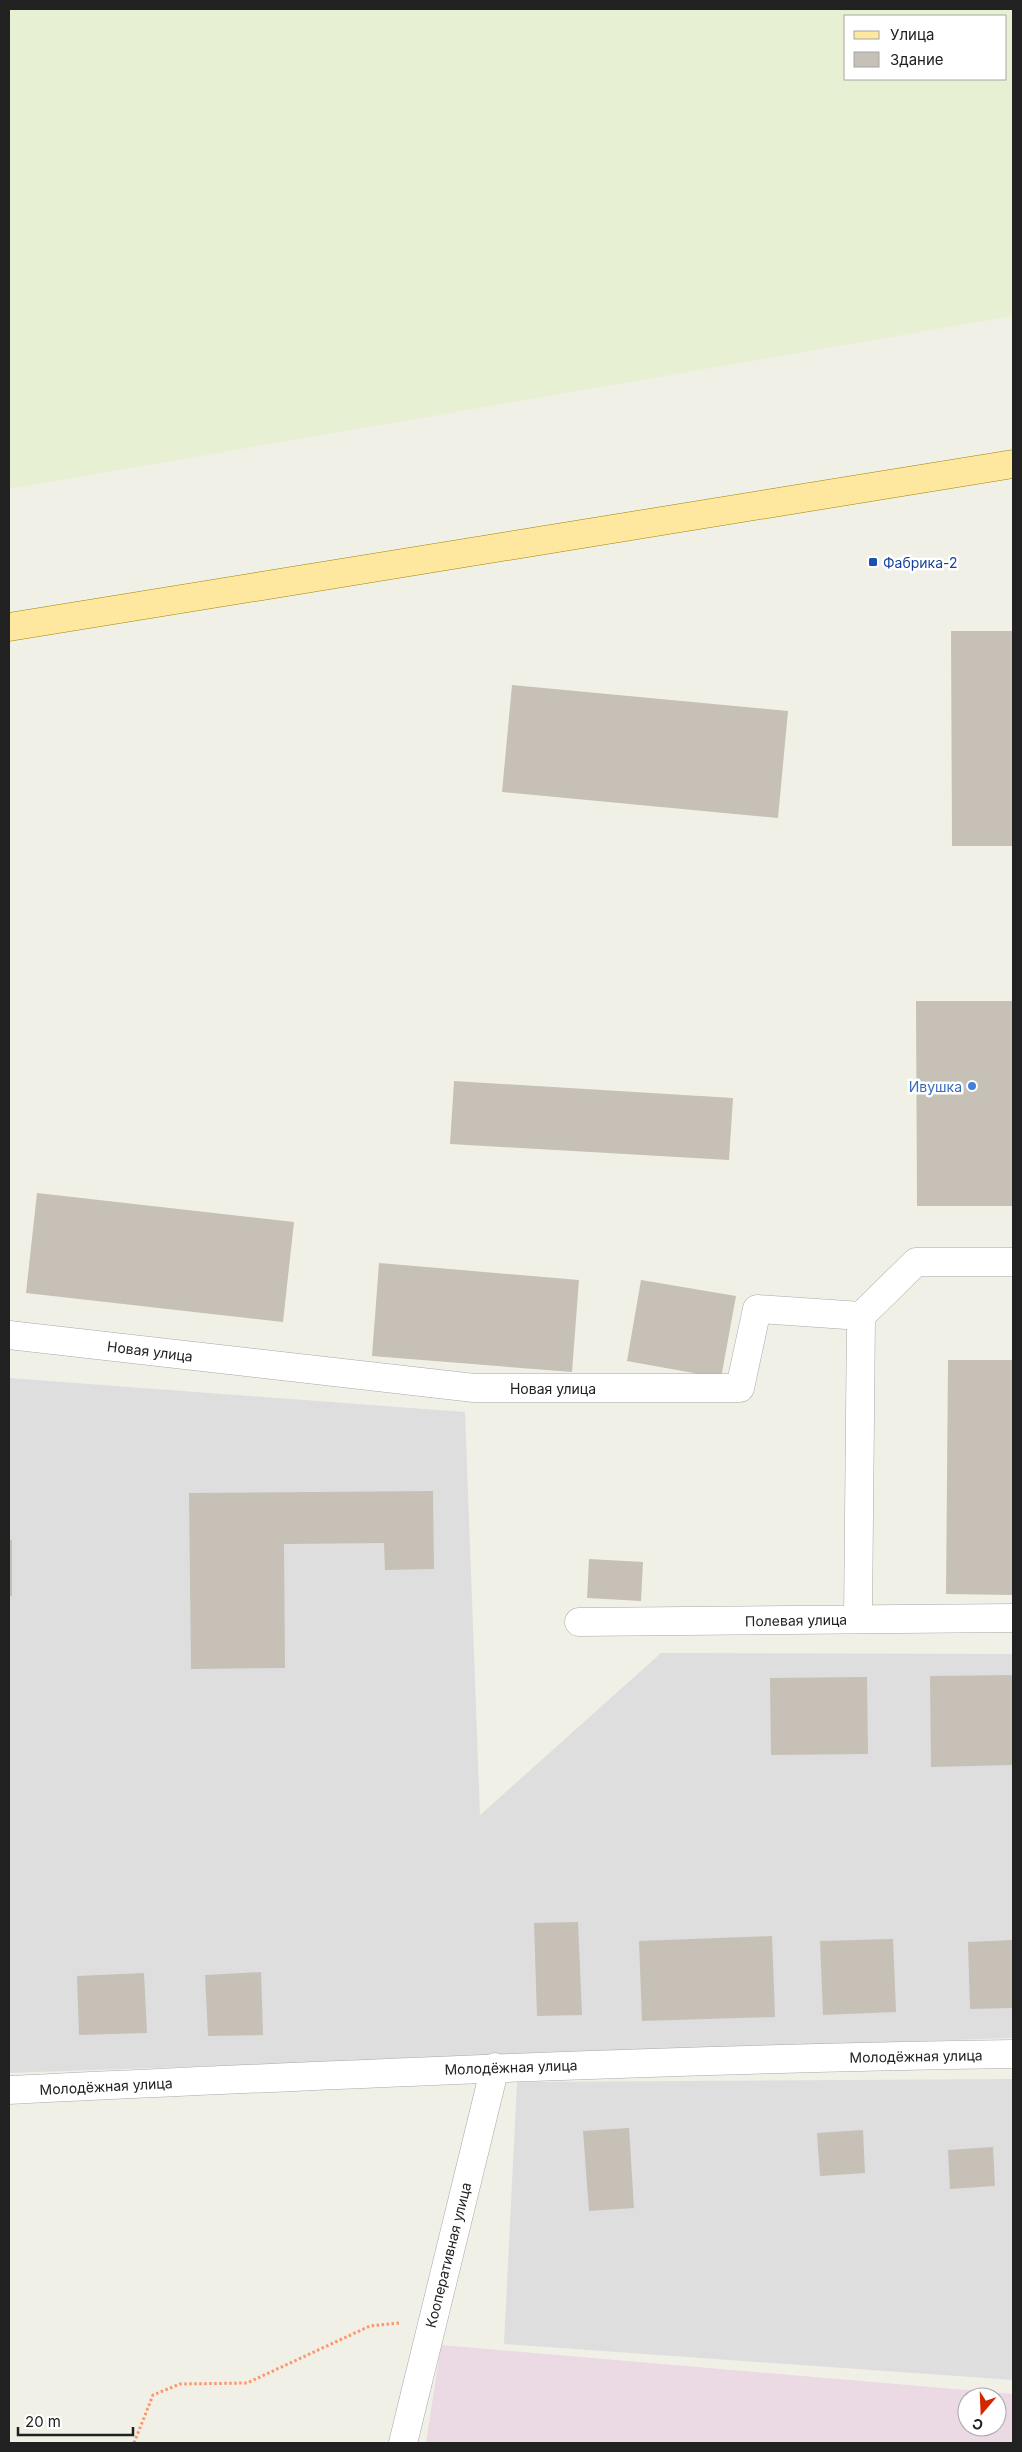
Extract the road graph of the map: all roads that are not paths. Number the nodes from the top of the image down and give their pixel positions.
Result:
1 (1013, 464) edge
2 (9, 627) edge
3 (1013, 1262) edge
4 (861, 1316) junction
5 (9, 1335) edge
6 (1013, 1618) edge
7 (858, 1619) junction
8 (579, 1622) dead end
9 (1013, 2054) edge
10 (495, 2067) junction
11 (9, 2090) edge
12 (403, 2443) edge

1 - 2 main road
3 - 4 street
4 - 5 street, Новая улица
4 - 7 street
6 - 7 street, Полевая улица
7 - 8 street, Полевая улица
9 - 10 street, Молодёжная улица
10 - 11 street, Молодёжная улица
10 - 12 street, Кооперативная улица

